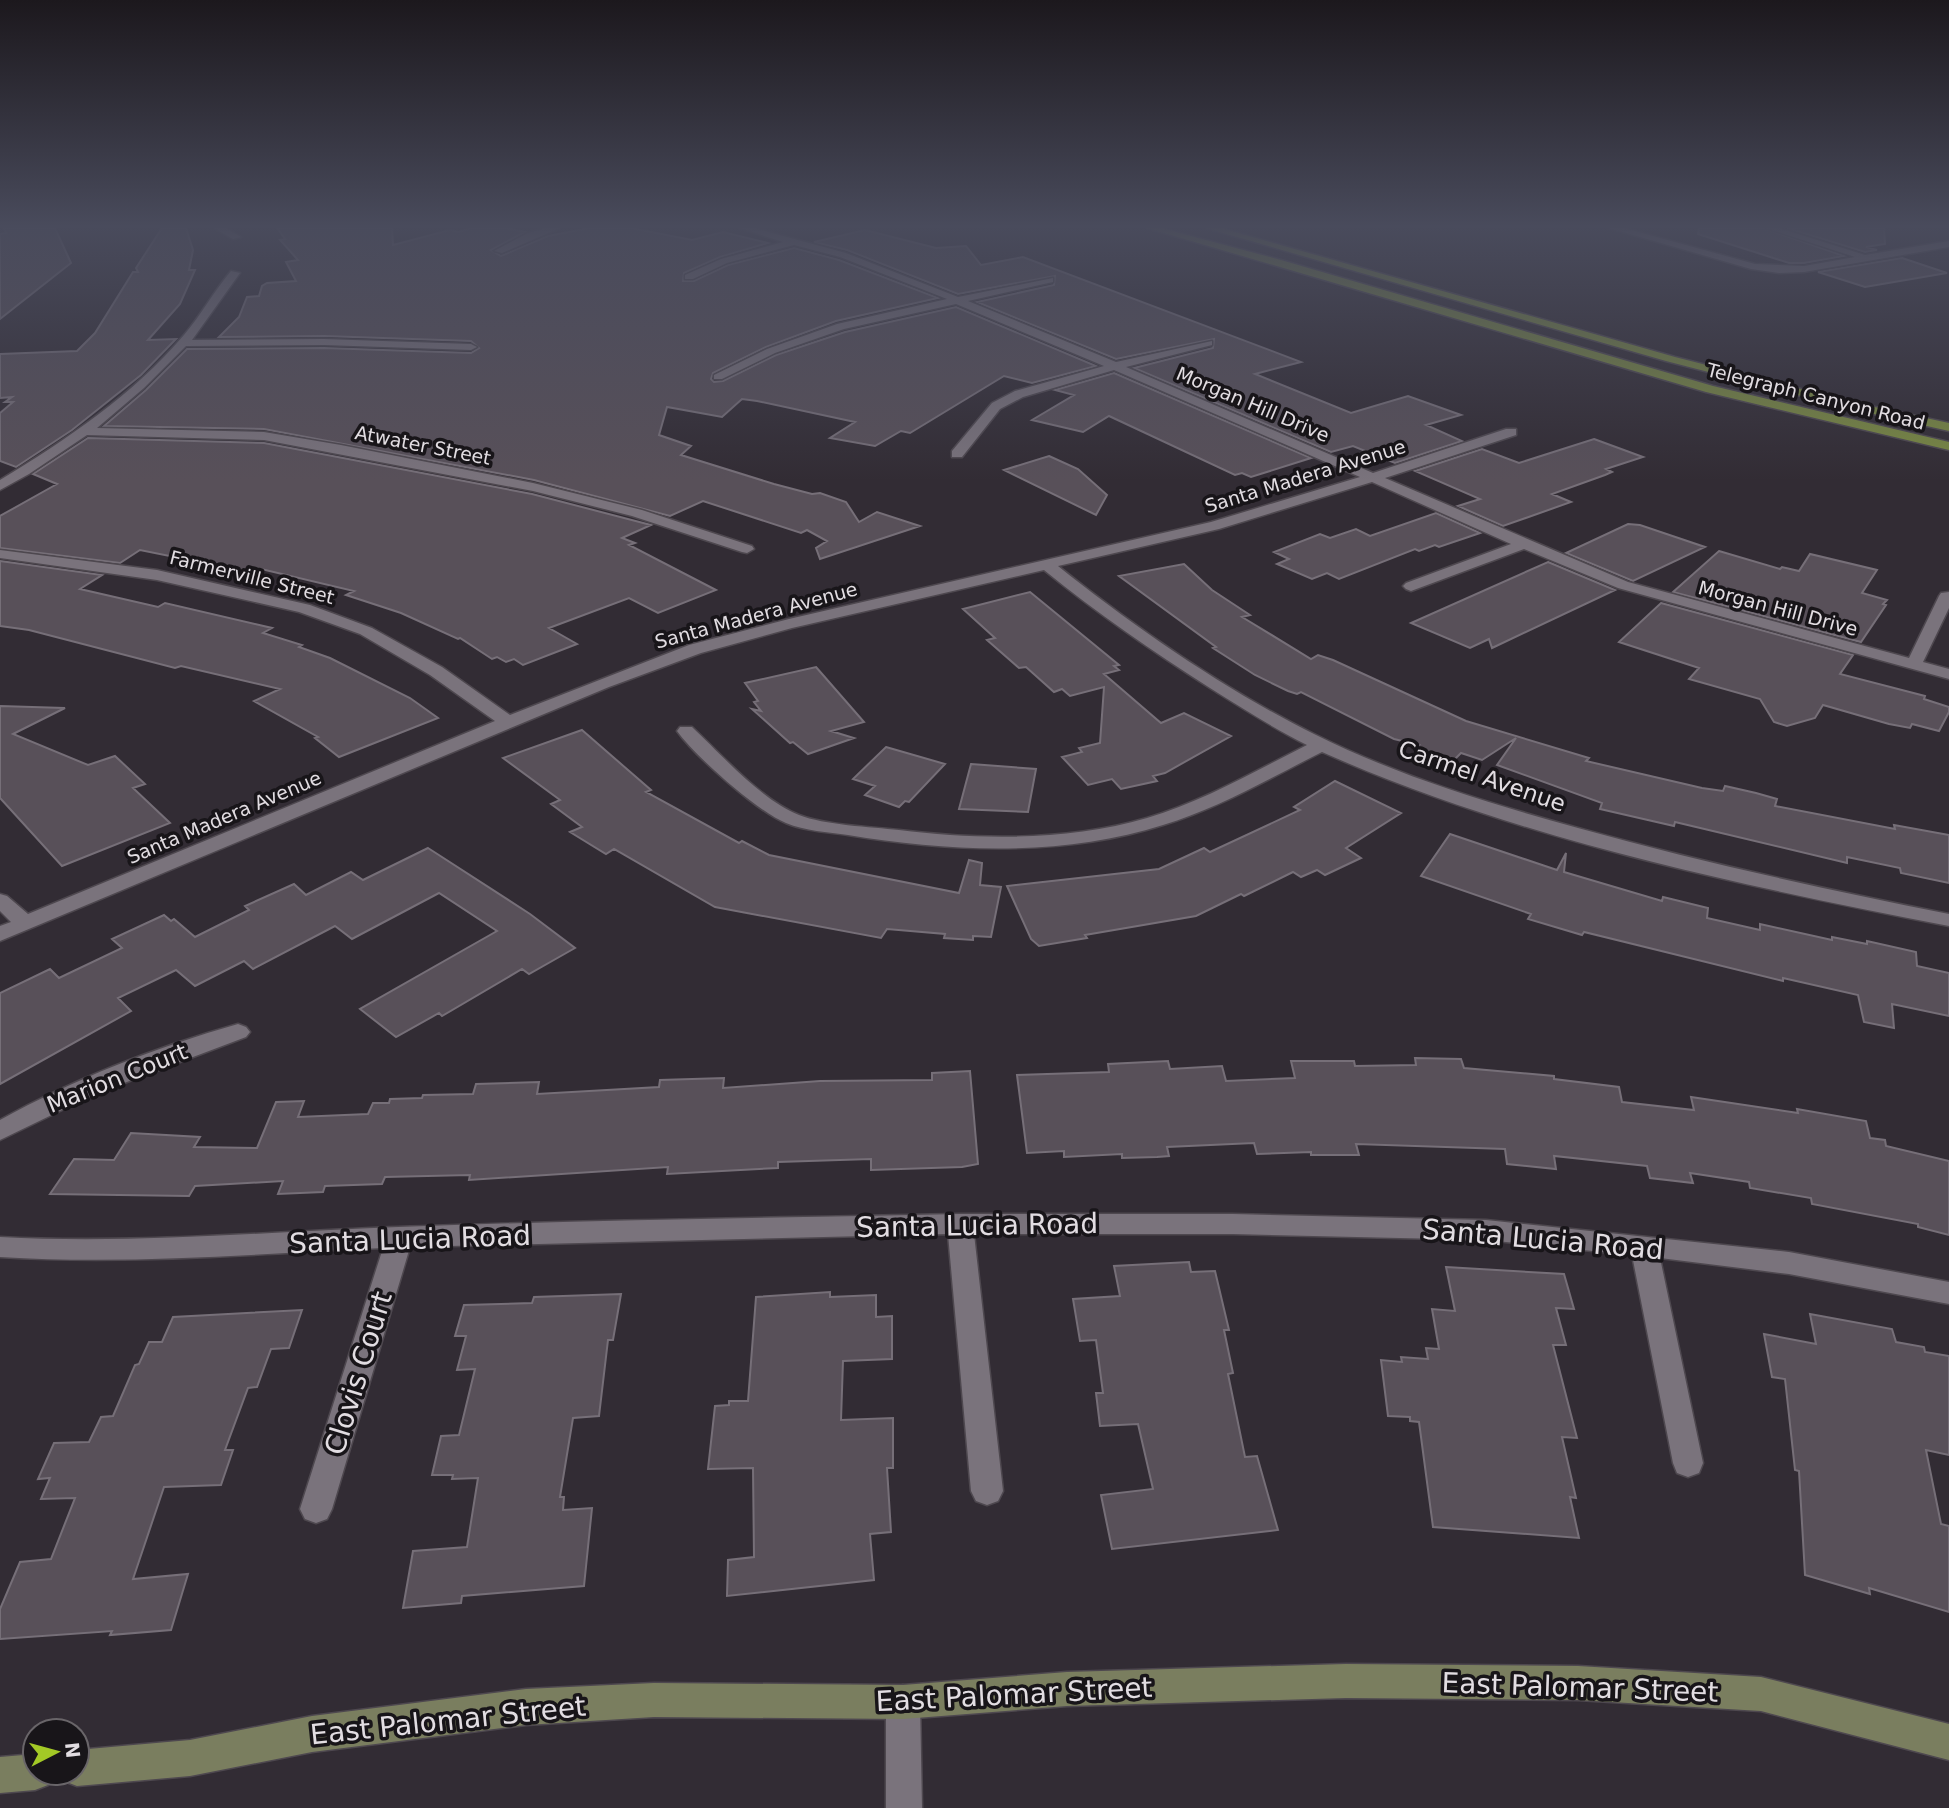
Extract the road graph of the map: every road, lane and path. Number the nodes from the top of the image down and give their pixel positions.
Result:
1 (204, 312) edge
2 (898, 312) edge
3 (986, 312) edge
4 (1449, 312) edge
5 (1508, 312) edge
6 (184, 343) junction
7 (1208, 343) dead end
8 (471, 347) dead end
9 (1114, 366) junction
10 (718, 377) dead end
11 (1949, 427) edge
12 (84, 431) junction
13 (1511, 432) dead end
14 (1949, 446) edge
15 (957, 454) dead end
16 (1376, 477) junction
17 (0, 486) edge
18 (1524, 544) junction
19 (747, 549) dead end
20 (0, 554) edge
21 (1047, 565) junction
22 (1411, 586) dead end
23 (1947, 596) edge
24 (1914, 664) junction
25 (1949, 674) edge
26 (508, 722) junction
27 (686, 731) dead end
28 (1321, 745) junction
29 (0, 900) edge
30 (1949, 920) edge
31 (25, 923) junction
32 (0, 933) edge
33 (238, 1032) dead end
34 (0, 1131) edge
35 (960, 1224) junction
36 (400, 1237) junction
37 (1644, 1245) junction
38 (0, 1247) edge
39 (1949, 1293) edge
40 (1688, 1463) dead end
41 (987, 1491) dead end
42 (316, 1509) dead end
43 (903, 1702) junction
44 (1949, 1742) edge
45 (91, 1767) edge
46 (21, 1773) edge
47 (0, 1775) edge
48 (904, 1808) edge

1 - 6 street
2 - 10 street
3 - 9 street, Morgan Hill Drive
4 - 14 main road, Telegraph Canyon Road
5 - 11 main road, Telegraph Canyon Road
6 - 8 street
6 - 12 street
7 - 9 street
9 - 15 street
9 - 16 street, Morgan Hill Drive
12 - 17 street
12 - 19 street, Atwater Street
13 - 16 street, Santa Madera Avenue
16 - 18 street, Morgan Hill Drive
16 - 21 street, Santa Madera Avenue
18 - 22 street
18 - 24 street, Morgan Hill Drive
20 - 26 street, Farmerville Street
21 - 26 street, Santa Madera Avenue
21 - 28 street, Carmel Avenue
23 - 24 street
24 - 25 street, Morgan Hill Drive
26 - 31 street, Santa Madera Avenue
27 - 28 street
28 - 30 street, Carmel Avenue
29 - 31 street
31 - 32 street, Santa Madera Avenue
33 - 34 street, Marion Court
35 - 36 street, Santa Lucia Road
35 - 37 street, Santa Lucia Road
35 - 41 street
36 - 38 street, Santa Lucia Road
36 - 42 street, Clovis Court
37 - 39 street, Santa Lucia Road
37 - 40 street
43 - 44 main road, East Palomar Street
43 - 45 main road, East Palomar Street
43 - 48 street
46 - 47 main road

